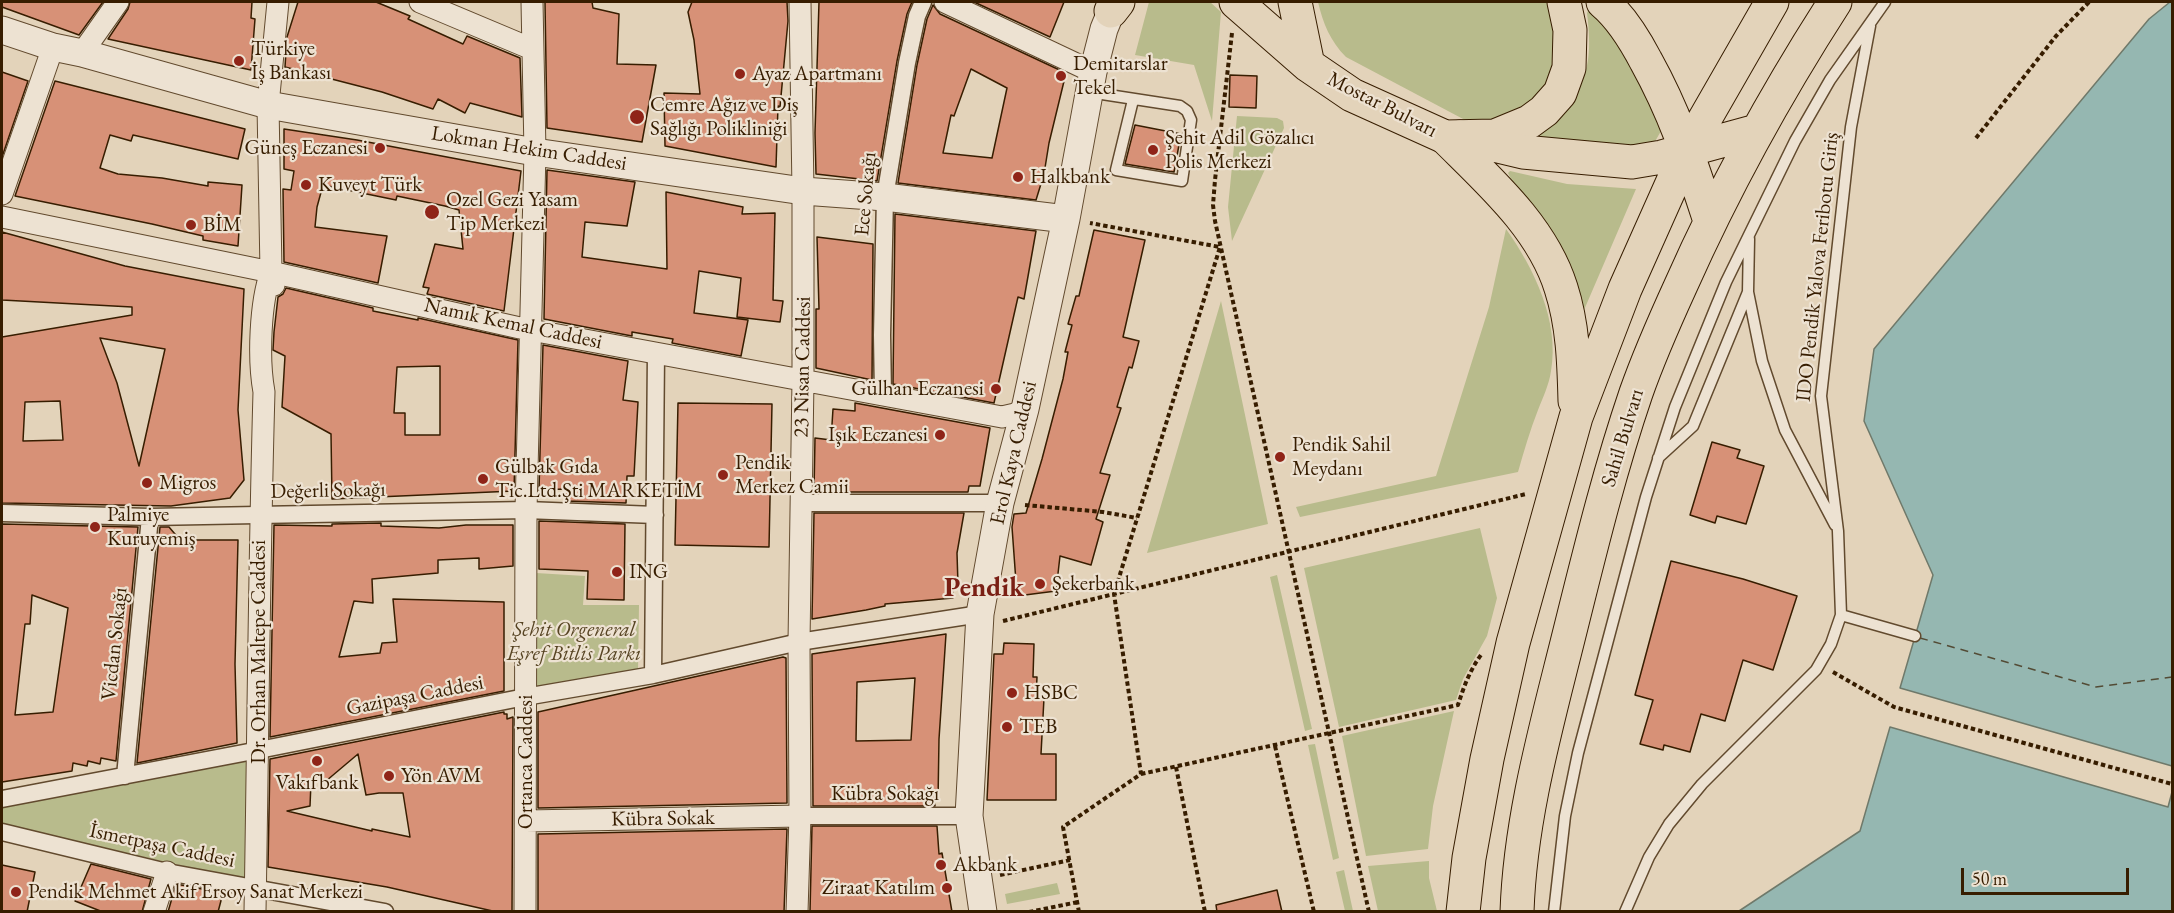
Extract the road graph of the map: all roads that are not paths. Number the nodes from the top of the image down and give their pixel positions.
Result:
1 (118, 2) edge
2 (278, 2) edge
3 (420, 2) edge
4 (532, 2) edge
5 (800, 2) edge
6 (923, 2) edge
7 (945, 2) edge
8 (1295, 2) edge
9 (1564, 2) edge
10 (1603, 2) edge
11 (1772, 2) edge
12 (1835, 2) edge
13 (1885, 2) edge
14 (1114, 5) edge
15 (1234, 13) edge
16 (1871, 20) junction
17 (2, 30) edge
18 (53, 47) junction
19 (532, 49) junction
20 (82, 53) junction
21 (1308, 65) junction
22 (1091, 82) junction
23 (1133, 100) junction
24 (268, 105) junction
25 (1757, 131) junction
26 (1453, 137) junction
27 (1687, 150) junction
28 (535, 152) junction
29 (814, 186) junction
30 (2, 194) edge
31 (885, 197) junction
32 (2, 217) edge
33 (1066, 219) junction
34 (1710, 221) junction
35 (1749, 234) junction
36 (271, 272) junction
37 (1748, 291) junction
38 (530, 330) junction
39 (656, 353) junction
40 (803, 380) junction
41 (883, 395) junction
42 (1025, 409) junction
43 (1576, 417) junction
44 (1657, 458) junction
45 (801, 503) junction
46 (1000, 503) junction
47 (526, 510) junction
48 (2, 513) edge
49 (260, 514) junction
50 (655, 515) junction
51 (150, 517) junction
52 (1838, 531) junction
53 (1841, 615) junction
54 (980, 620) junction
55 (1915, 636) dead end
56 (799, 642) junction
57 (654, 675) junction
58 (525, 696) junction
59 (259, 750) junction
60 (125, 776) junction
61 (2, 799) edge
62 (800, 816) junction
63 (969, 816) junction
64 (526, 821) junction
65 (2, 832) edge
66 (167, 872) junction
67 (256, 889) junction
68 (154, 912) edge
69 (255, 912) edge
70 (385, 912) edge
71 (525, 912) edge
72 (797, 912) edge
73 (983, 912) edge
74 (1463, 912) edge
75 (1517, 912) edge
76 (1554, 912) edge
77 (1625, 912) edge

1 - 20 street
2 - 24 street, Dr. Orhan Maltepe Caddesi
3 - 19 street
4 - 19 street, Ortanca Caddesi
5 - 29 street, 23 Nisan Caddesi
6 - 31 street, Ece Sokağı
7 - 22 street
8 - 21 main road, Mostar Bulvarı
9 - 26 main road, Mostar Bulvarı
10 - 27 main road
11 - 27 main road
12 - 25 main road, Sahil Bulvarı
13 - 16 lane
14 - 22 street, Erol Kaya Caddesi
15 - 21 main road
16 - 35 lane
16 - 52 lane, IDO Pendik Yalova Feribotu Giriş
17 - 18 street, Lokman Hekim Caddesi
18 - 20 street, Lokman Hekim Caddesi
18 - 30 street
19 - 28 street, Ortanca Caddesi
20 - 24 street, Lokman Hekim Caddesi
21 - 26 main road, Mostar Bulvarı
22 - 23 lane
22 - 33 street, Erol Kaya Caddesi
23 - 23 lane
24 - 28 street, Lokman Hekim Caddesi
24 - 36 street, Dr. Orhan Maltepe Caddesi
25 - 27 main road
25 - 34 main road, Sahil Bulvarı
26 - 27 main road
26 - 43 main road
27 - 34 main road
27 - 43 main road
28 - 29 street, Lokman Hekim Caddesi
28 - 38 street, Ortanca Caddesi
29 - 31 street, Lokman Hekim Caddesi
29 - 40 street, 23 Nisan Caddesi
31 - 33 street, Lokman Hekim Caddesi
31 - 41 street, Ece Sokağı
32 - 36 street, Namık Kemal Caddesi
33 - 42 street, Erol Kaya Caddesi
34 - 75 main road, Sahil Bulvarı
35 - 37 lane
35 - 44 lane
36 - 38 street, Namık Kemal Caddesi
36 - 49 street, Dr. Orhan Maltepe Caddesi
37 - 44 lane
37 - 52 lane
38 - 39 street, Namık Kemal Caddesi
38 - 47 street, Ortanca Caddesi
39 - 40 street, Namık Kemal Caddesi
39 - 50 street
40 - 41 street, Namık Kemal Caddesi
40 - 45 street, 23 Nisan Caddesi
41 - 42 street, Namık Kemal Caddesi
42 - 46 street, Erol Kaya Caddesi
43 - 74 main road
44 - 76 lane
45 - 46 street
45 - 56 street, 23 Nisan Caddesi
46 - 54 street, Erol Kaya Caddesi
47 - 49 street, Değerli Sokağı
47 - 50 street, Değerli Sokağı
47 - 58 street, Ortanca Caddesi
48 - 51 street, Değerli Sokağı
49 - 51 street, Değerli Sokağı
49 - 59 street, Dr. Orhan Maltepe Caddesi
50 - 57 street
51 - 60 street, Vicdan Sokağı
52 - 53 lane, IDO Pendik Yalova Feribotu Giriş
53 - 55 lane
53 - 77 lane, IDO Pendik Yalova Feribotu Giriş
54 - 56 street, Gazipaşa Caddesi
54 - 63 street, Erol Kaya Caddesi
56 - 57 street, Gazipaşa Caddesi
56 - 62 street, 23 Nisan Caddesi
57 - 58 street, Gazipaşa Caddesi
58 - 59 street, Gazipaşa Caddesi
58 - 64 street, Ortanca Caddesi
59 - 60 street, Gazipaşa Caddesi
59 - 67 street, Dr. Orhan Maltepe Caddesi
60 - 61 street, Gazipaşa Caddesi
62 - 63 street, Kübra Sokağı
62 - 64 street, Kübra Sokak
62 - 72 street, 23 Nisan Caddesi
63 - 73 street, Erol Kaya Caddesi
64 - 71 street, Ortanca Caddesi
65 - 66 street, İsmetpaşa Caddesi
66 - 67 street, İsmetpaşa Caddesi
66 - 68 street
67 - 69 street, Dr. Orhan Maltepe Caddesi
67 - 70 street, İsmetpaşa Caddesi

